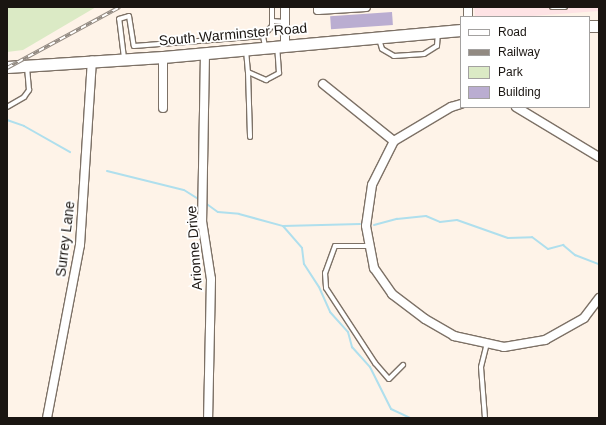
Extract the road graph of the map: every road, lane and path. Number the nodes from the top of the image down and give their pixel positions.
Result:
1 (272, 7) edge
2 (285, 7) edge
3 (318, 7) edge
4 (366, 7) edge
5 (552, 7) edge
6 (565, 7) edge
7 (272, 21) junction
8 (285, 22) junction
9 (460, 30) edge
10 (438, 32) junction
11 (378, 37) junction
12 (264, 41) junction
13 (281, 44) junction
14 (150, 45) junction
15 (134, 46) junction
16 (246, 48) junction
17 (204, 49) junction
18 (151, 57) junction
19 (163, 57) junction
20 (129, 58) junction
21 (92, 60) junction
22 (27, 66) junction
23 (7, 67) edge
24 (248, 72) junction
25 (324, 84) dead end
26 (460, 104) edge
27 (7, 107) edge
28 (163, 108) dead end
29 (518, 108) edge
30 (250, 137) dead end
31 (394, 141) junction
32 (599, 157) edge
33 (370, 246) junction
34 (599, 298) edge
35 (487, 343) junction
36 (403, 365) dead end
37 (47, 418) edge
38 (208, 418) edge
39 (485, 418) edge

1 - 7 lane
2 - 8 street
3 - 4 street
5 - 6 lane
7 - 8 lane
7 - 12 lane
8 - 13 street
9 - 10 street, South Warminster Road
10 - 11 street, South Warminster Road
10 - 11 lane
11 - 13 street, South Warminster Road
12 - 13 street, South Warminster Road
12 - 16 street, South Warminster Road
12 - 17 lane
13 - 24 lane
14 - 15 lane
14 - 17 lane
14 - 18 lane
15 - 20 lane
15 - 20 lane
16 - 17 street, South Warminster Road
16 - 24 lane
17 - 19 street, South Warminster Road
17 - 38 street, Arionne Drive
18 - 19 street, South Warminster Road
18 - 20 street, South Warminster Road
19 - 28 street
20 - 21 street, South Warminster Road
21 - 22 street, South Warminster Road
21 - 37 street, Surrey Lane
22 - 23 street, South Warminster Road
22 - 27 lane
24 - 30 lane
25 - 31 street
26 - 31 street
29 - 32 street
31 - 33 street
33 - 35 street
33 - 36 lane
34 - 35 street
35 - 39 lane

